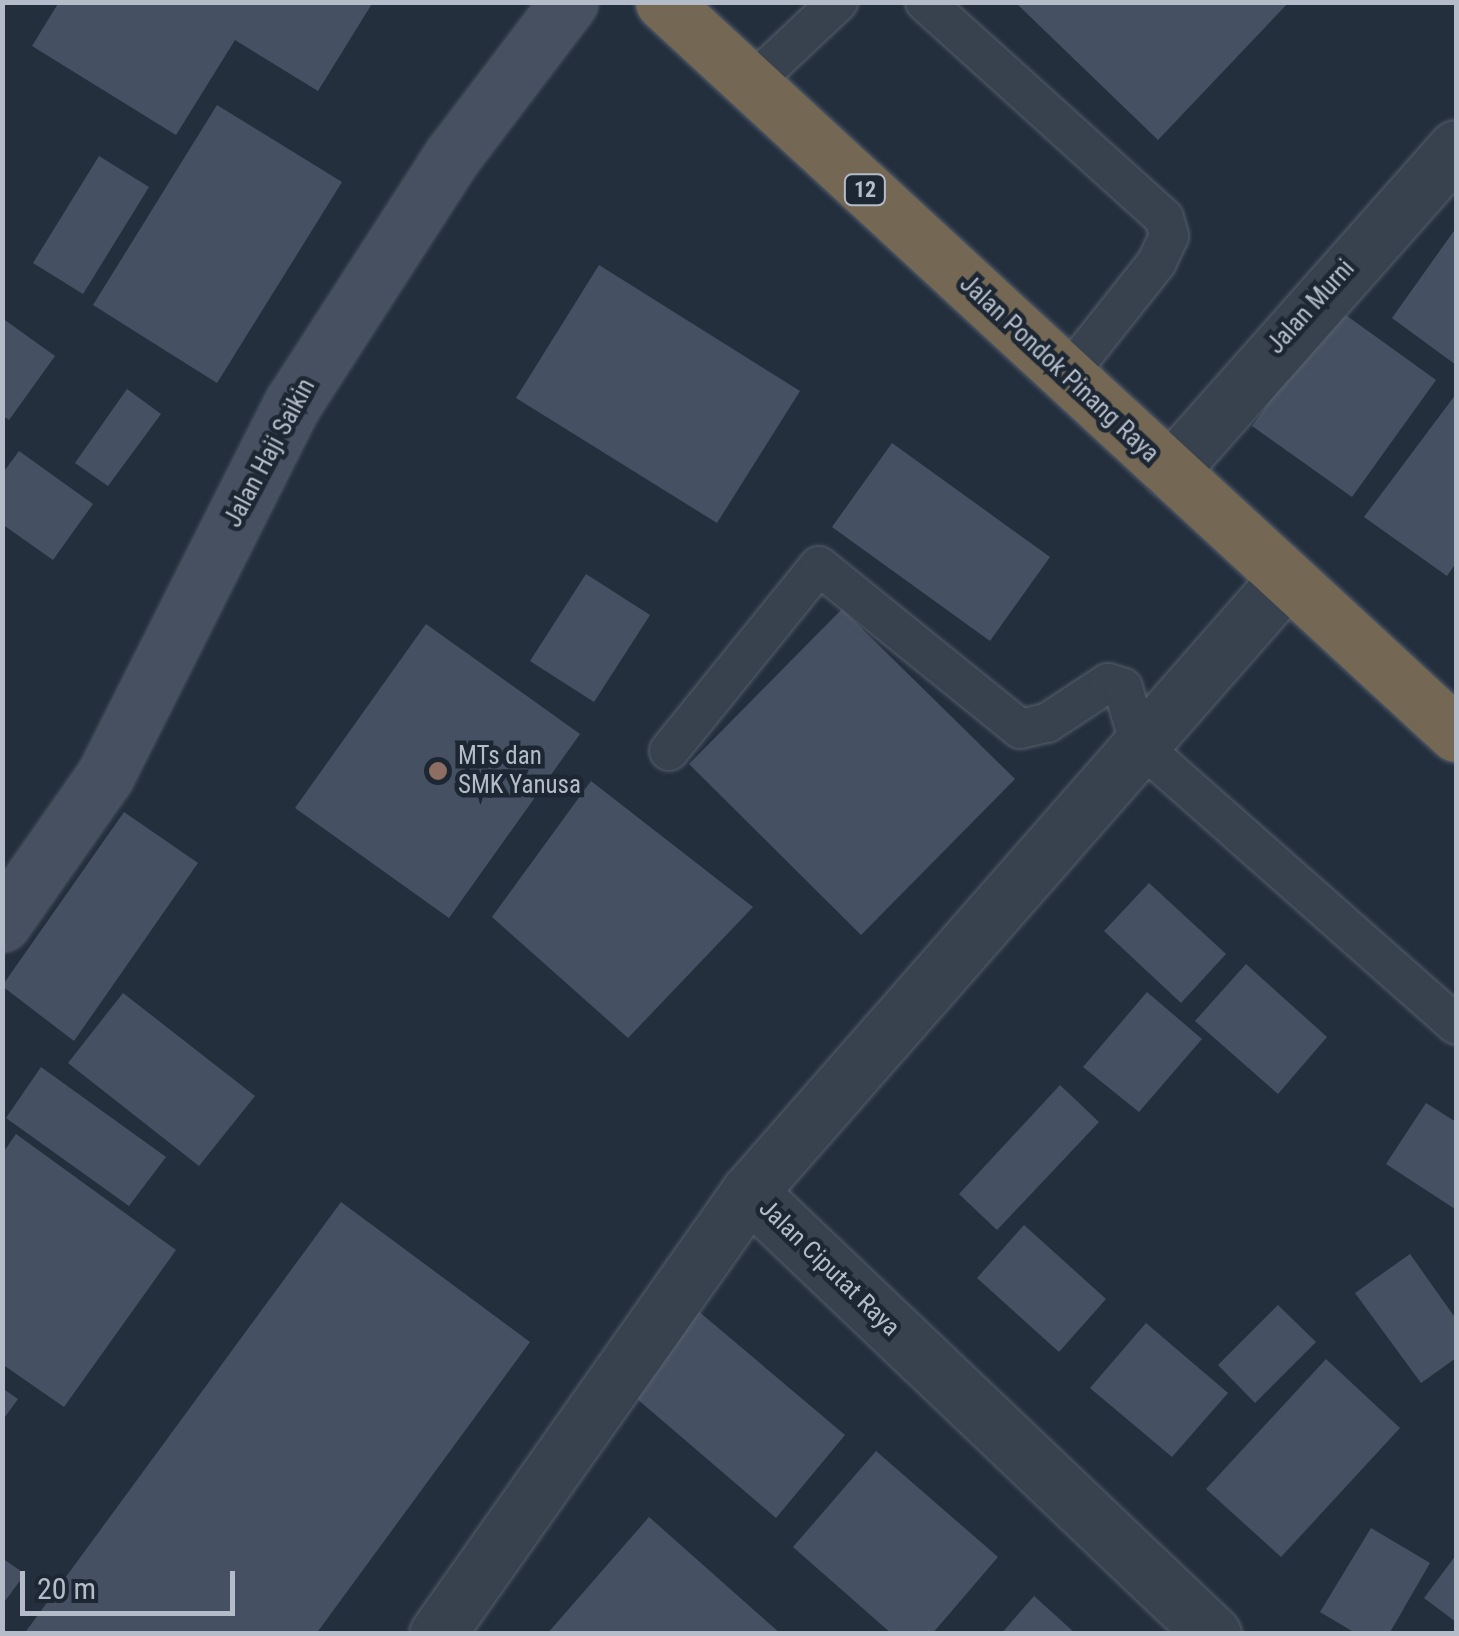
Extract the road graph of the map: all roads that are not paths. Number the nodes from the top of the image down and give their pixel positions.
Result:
1 (569, 2) edge
2 (662, 2) edge
3 (838, 2) edge
4 (924, 2) edge
5 (750, 84) junction
6 (1456, 148) edge
7 (1066, 377) junction
8 (1170, 471) junction
9 (1286, 578) junction
10 (1456, 734) edge
11 (1140, 745) junction
12 (669, 751) dead end
13 (2, 923) edge
14 (1456, 1025) edge
15 (749, 1192) junction
16 (437, 1634) edge
17 (1213, 1634) edge

1 - 13 street, Jalan Haji Saikin
2 - 5 highway, Jalan Pondok Pinang Raya / 12
3 - 5 lane
4 - 7 lane
5 - 7 highway, Jalan Pondok Pinang Raya / 12
6 - 8 street, Jalan Murni
7 - 8 highway, Jalan Pondok Pinang Raya / 12
8 - 9 highway, Jalan Pondok Pinang Raya / 12
9 - 10 highway, Jalan Pondok Pinang Raya / 12
9 - 11 street
11 - 12 lane
11 - 14 lane
11 - 15 street
15 - 16 street, Jalan Ciputat Raya
15 - 17 street, Jalan Ciputat Raya

